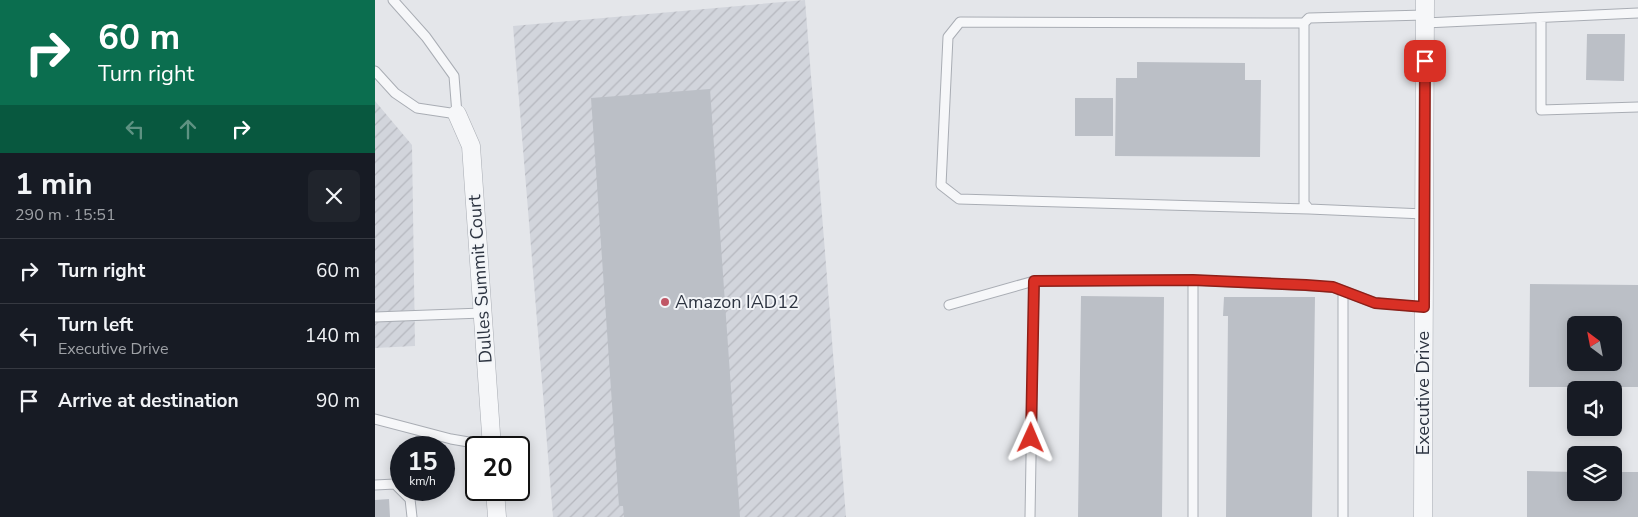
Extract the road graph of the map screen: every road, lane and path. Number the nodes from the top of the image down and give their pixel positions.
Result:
1 (393, 0) edge
2 (1425, 13) edge
3 (1638, 13) edge
4 (1541, 18) junction
5 (1304, 23) junction
6 (375, 71) edge
7 (1638, 107) edge
8 (457, 114) junction
9 (1309, 209) junction
10 (1424, 214) junction
11 (1193, 280) junction
12 (1034, 281) junction
13 (1343, 291) junction
14 (949, 305) dead end
15 (1424, 307) junction
16 (482, 313) junction
17 (375, 317) edge
18 (375, 418) edge
19 (491, 436) edge
20 (465, 442) edge
21 (375, 485) edge
22 (496, 501) edge
23 (411, 517) edge
24 (497, 517) edge
25 (1030, 517) edge
26 (1193, 517) edge
27 (1343, 517) edge
28 (1423, 517) edge

1 - 8 lane
2 - 4 lane
2 - 5 lane
2 - 10 street, Executive Drive
3 - 4 lane
4 - 7 lane
5 - 9 lane
5 - 9 lane
6 - 8 lane
8 - 16 street, Dulles Summit Court
9 - 10 lane
10 - 15 street, Executive Drive
11 - 12 lane
11 - 13 lane
11 - 26 lane
12 - 14 lane
12 - 25 lane
13 - 15 lane
13 - 27 lane
15 - 28 street, Executive Drive
16 - 17 lane
16 - 19 street, Dulles Summit Court
18 - 20 lane
21 - 23 lane
22 - 24 street

